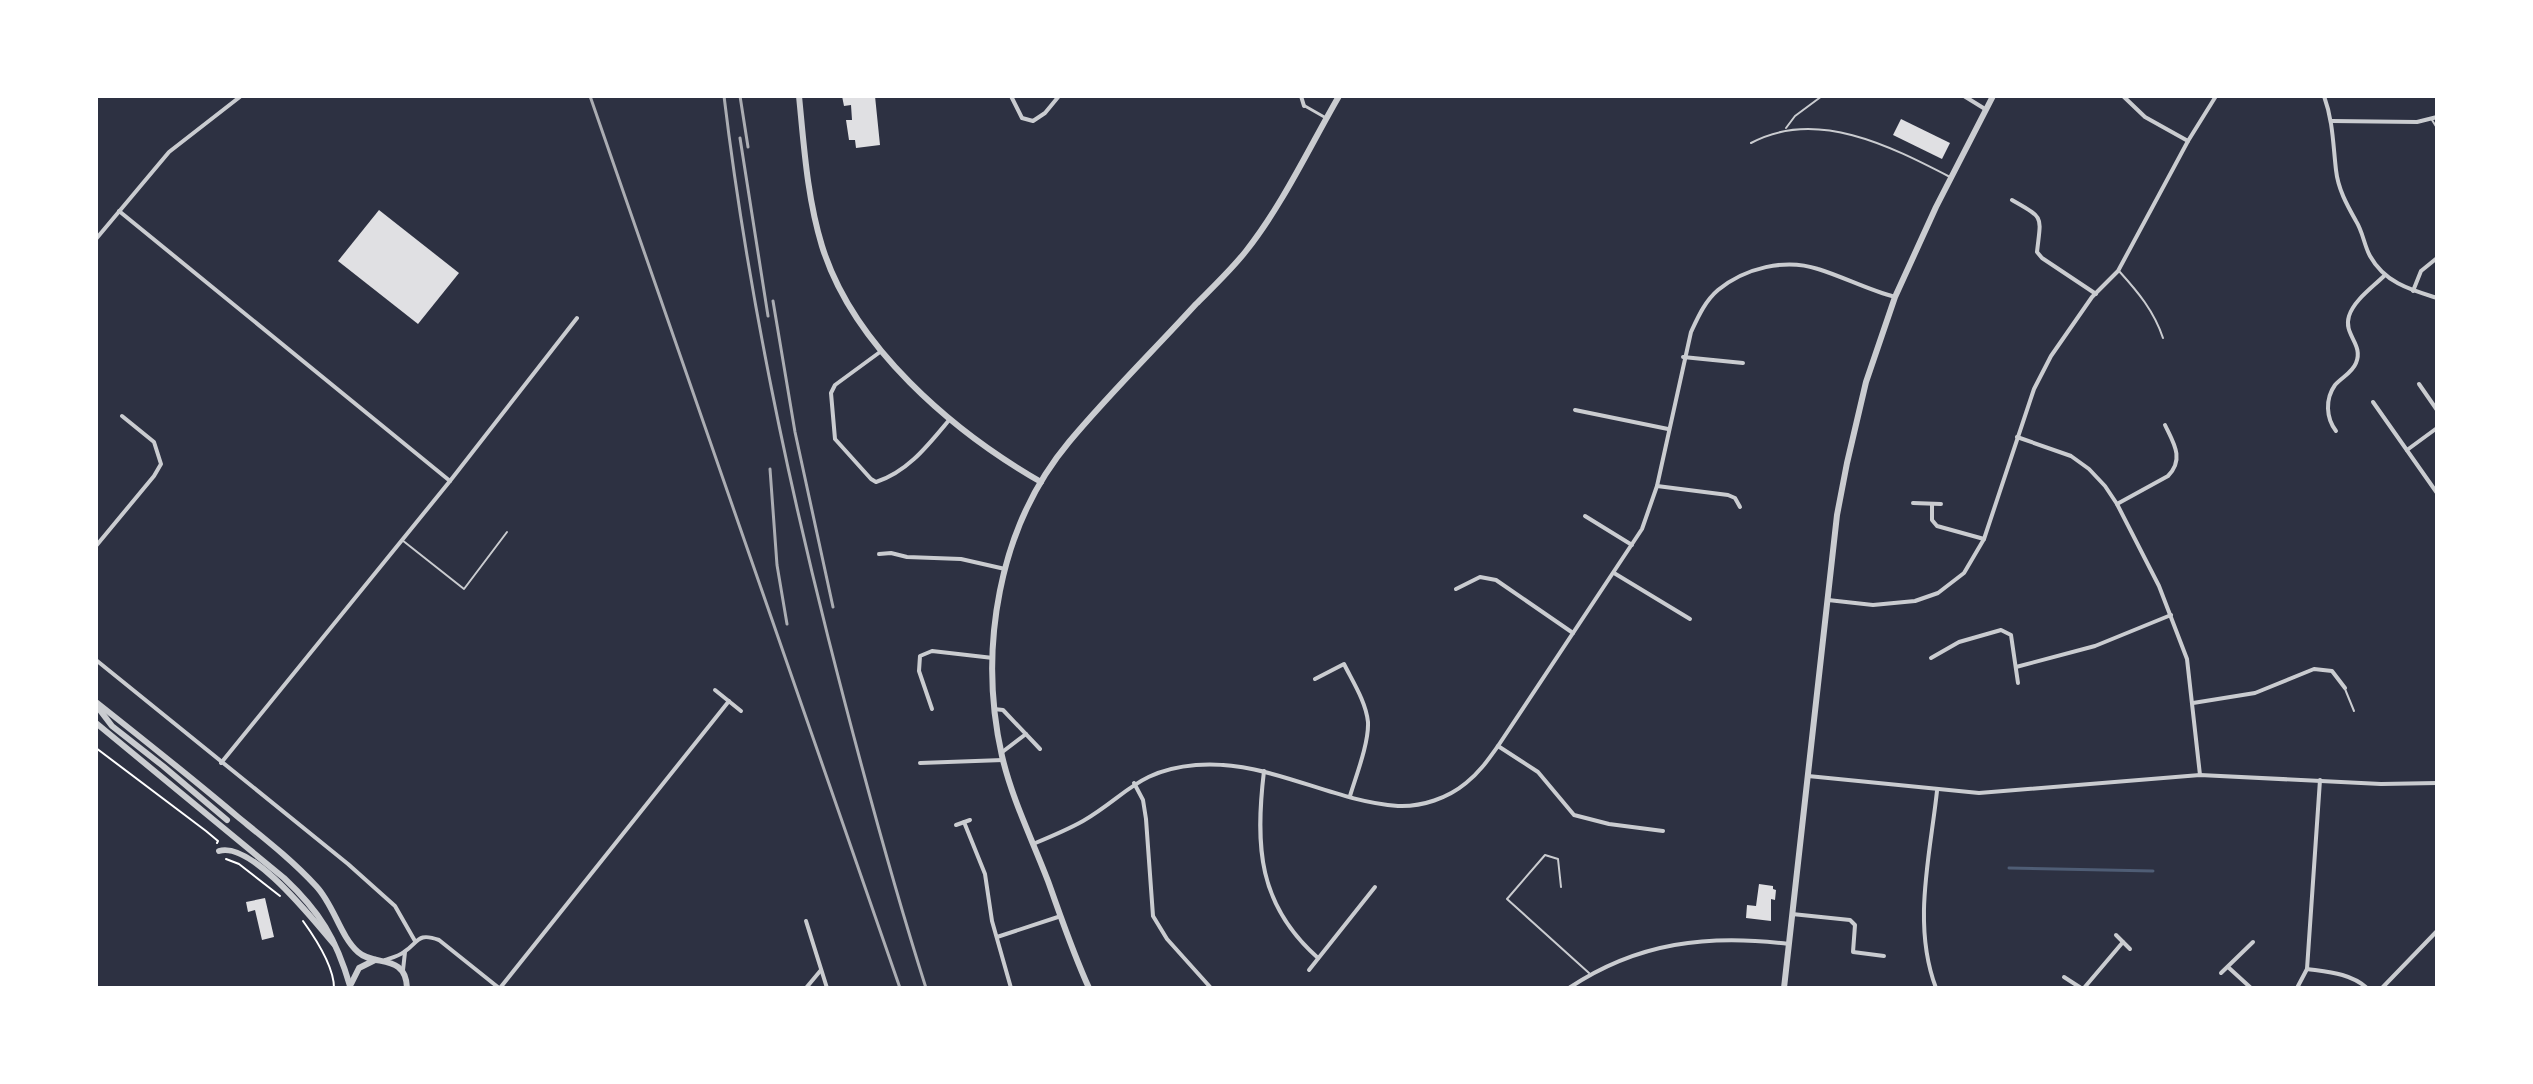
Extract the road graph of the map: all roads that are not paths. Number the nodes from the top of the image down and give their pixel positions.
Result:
1 (241, 96) edge
2 (799, 96) edge
3 (1011, 96) edge
4 (1059, 96) edge
5 (1301, 96) edge
6 (1339, 96) edge
7 (1822, 96) edge
8 (1964, 96) edge
9 (1993, 96) edge
10 (2123, 96) edge
11 (2216, 96) edge
12 (2324, 96) edge
13 (1304, 106) joint
14 (1985, 109) junction
15 (1326, 118) junction
16 (2434, 118) edge
17 (2332, 121) junction
18 (2437, 128) edge
19 (1785, 129) junction
20 (2188, 141) junction
21 (1751, 143) dead end
22 (1951, 177) junction
23 (2012, 200) dead end
24 (119, 211) junction
25 (96, 239) edge
26 (2437, 258) edge
27 (2118, 271) junction
28 (2385, 275) junction
29 (2413, 291) junction
30 (2096, 294) junction
31 (1895, 297) junction
32 (2437, 298) edge
33 (577, 318) dead end
34 (2163, 338) dead end
35 (880, 352) junction
36 (1683, 357) junction
37 (1743, 363) dead end
38 (2419, 384) dead end
39 (2373, 402) dead end
40 (1575, 410) dead end
41 (2437, 410) edge
42 (122, 416) dead end
43 (951, 418) junction
44 (2165, 425) dead end
45 (2437, 428) edge
46 (1668, 429) junction
47 (2336, 431) dead end
48 (2017, 437) junction
49 (2407, 450) junction
50 (450, 481) junction
51 (1041, 482) junction
52 (1657, 486) junction
53 (2437, 493) edge
54 (1913, 503) dead end
55 (1932, 504) junction
56 (1941, 504) dead end
57 (2117, 504) junction
58 (1740, 507) dead end
59 (1585, 516) dead end
60 (507, 532) dead end
61 (1984, 539) junction
62 (401, 540) junction
63 (1632, 545) junction
64 (96, 546) edge
65 (879, 554) dead end
66 (1005, 569) junction
67 (1614, 573) junction
68 (1456, 589) dead end
69 (1827, 600) junction
70 (2171, 615) junction
71 (1690, 619) dead end
72 (1573, 633) junction
73 (993, 658) junction
74 (1931, 658) dead end
75 (96, 660) edge
76 (2016, 667) junction
77 (1315, 679) dead end
78 (2018, 683) dead end
79 (2345, 688) joint
80 (715, 690) dead end
81 (729, 701) junction
82 (96, 703) edge
83 (2193, 703) junction
84 (932, 709) dead end
85 (994, 709) junction
86 (741, 711) dead end
87 (2354, 711) dead end
88 (96, 723) edge
89 (1026, 734) junction
90 (1498, 746) junction
91 (1040, 749) dead end
92 (1002, 757) junction
93 (221, 763) junction
94 (920, 763) dead end
95 (1264, 771) junction
96 (2200, 775) junction
97 (1808, 776) junction
98 (2320, 780) junction
99 (1134, 783) junction
100 (2437, 783) edge
101 (1937, 791) junction
102 (1350, 796) junction
103 (227, 820) dead end
104 (956, 825) dead end
105 (1663, 831) dead end
106 (1033, 844) junction
107 (219, 851) dead end
108 (1375, 887) dead end
109 (1561, 887) dead end
110 (1792, 914) junction
111 (1061, 916) junction
112 (806, 921) dead end
113 (2437, 931) edge
114 (2116, 935) dead end
115 (997, 937) junction
116 (415, 941) junction
117 (2123, 942) junction
118 (2253, 942) dead end
119 (1789, 944) junction
120 (2130, 949) dead end
121 (339, 950) junction
122 (405, 952) junction
123 (1884, 956) dead end
124 (1318, 958) junction
125 (381, 960) junction
126 (2228, 967) junction
127 (2307, 969) junction
128 (821, 970) junction
129 (1309, 970) dead end
130 (2221, 973) dead end
131 (403, 974) junction
132 (1590, 974) junction
133 (2064, 977) dead end
134 (407, 985) edge
135 (350, 987) edge
136 (415, 988) edge
137 (500, 988) edge
138 (806, 988) edge
139 (827, 988) edge
140 (1011, 988) edge
141 (1089, 988) edge
142 (1211, 988) edge
143 (1569, 988) edge
144 (1784, 988) edge
145 (1936, 988) edge
146 (2082, 988) edge
147 (2251, 988) edge
148 (2297, 988) edge
149 (2367, 988) edge
150 (2382, 988) edge

1 - 24 street
2 - 35 street
3 - 4 street
5 - 13 street
6 - 15 street
7 - 19 lane
8 - 14 street
9 - 14 street
10 - 20 street
11 - 20 street
12 - 17 street
13 - 15 street
14 - 22 street
15 - 51 street
16 - 17 street
16 - 18 lane
17 - 28 street
19 - 21 lane
19 - 22 lane
20 - 27 street
22 - 31 street
23 - 30 street
24 - 25 street
24 - 50 street
26 - 29 street
27 - 30 street
27 - 34 lane
28 - 29 street
28 - 47 street
29 - 32 street
30 - 48 street
31 - 36 street
31 - 69 street
33 - 50 street
35 - 43 street
35 - 43 street
36 - 37 street
36 - 46 street
38 - 41 street
39 - 49 street
40 - 46 street
42 - 64 street
43 - 51 street
44 - 57 street
45 - 49 street
46 - 52 street
48 - 57 street
48 - 61 street
49 - 53 street
50 - 62 street
51 - 66 street
52 - 58 street
52 - 63 street
54 - 55 street
55 - 56 street
55 - 61 street
57 - 70 street
59 - 63 street
60 - 62 lane
61 - 69 street
62 - 93 street
63 - 67 street
65 - 66 street
66 - 73 street
67 - 71 street
67 - 72 street
68 - 72 street
69 - 97 street
70 - 76 street
70 - 83 street
72 - 90 street
73 - 84 street
73 - 85 street
74 - 76 street
75 - 93 street
76 - 78 street
77 - 102 street
79 - 83 street
79 - 87 lane
80 - 81 street
81 - 86 street
81 - 137 street
82 - 103 street
82 - 125 street
83 - 96 street
85 - 89 street
85 - 92 street
88 - 121 street
89 - 91 street
89 - 92 street
90 - 102 street
90 - 105 street
92 - 94 street
92 - 106 street
93 - 116 street
95 - 99 street
95 - 102 street
95 - 124 street
96 - 98 street
96 - 101 street
97 - 101 street
97 - 110 street
98 - 100 street
98 - 127 street
99 - 106 street
99 - 142 street
101 - 145 street
104 - 115 street
106 - 111 street
107 - 121 street
108 - 124 street
109 - 132 lane
110 - 119 street
110 - 123 street
111 - 115 street
111 - 141 street
112 - 128 street
113 - 150 street
114 - 117 street
115 - 140 street
116 - 122 street
116 - 137 street
117 - 120 street
117 - 146 street
118 - 126 street
119 - 132 street
119 - 144 street
121 - 135 street
122 - 125 street
122 - 131 street
124 - 129 street
125 - 131 street
125 - 135 street
126 - 130 street
126 - 147 street
127 - 148 street
127 - 149 street
128 - 138 street
128 - 139 street
131 - 134 street
132 - 143 street
133 - 146 street
134 - 136 street

